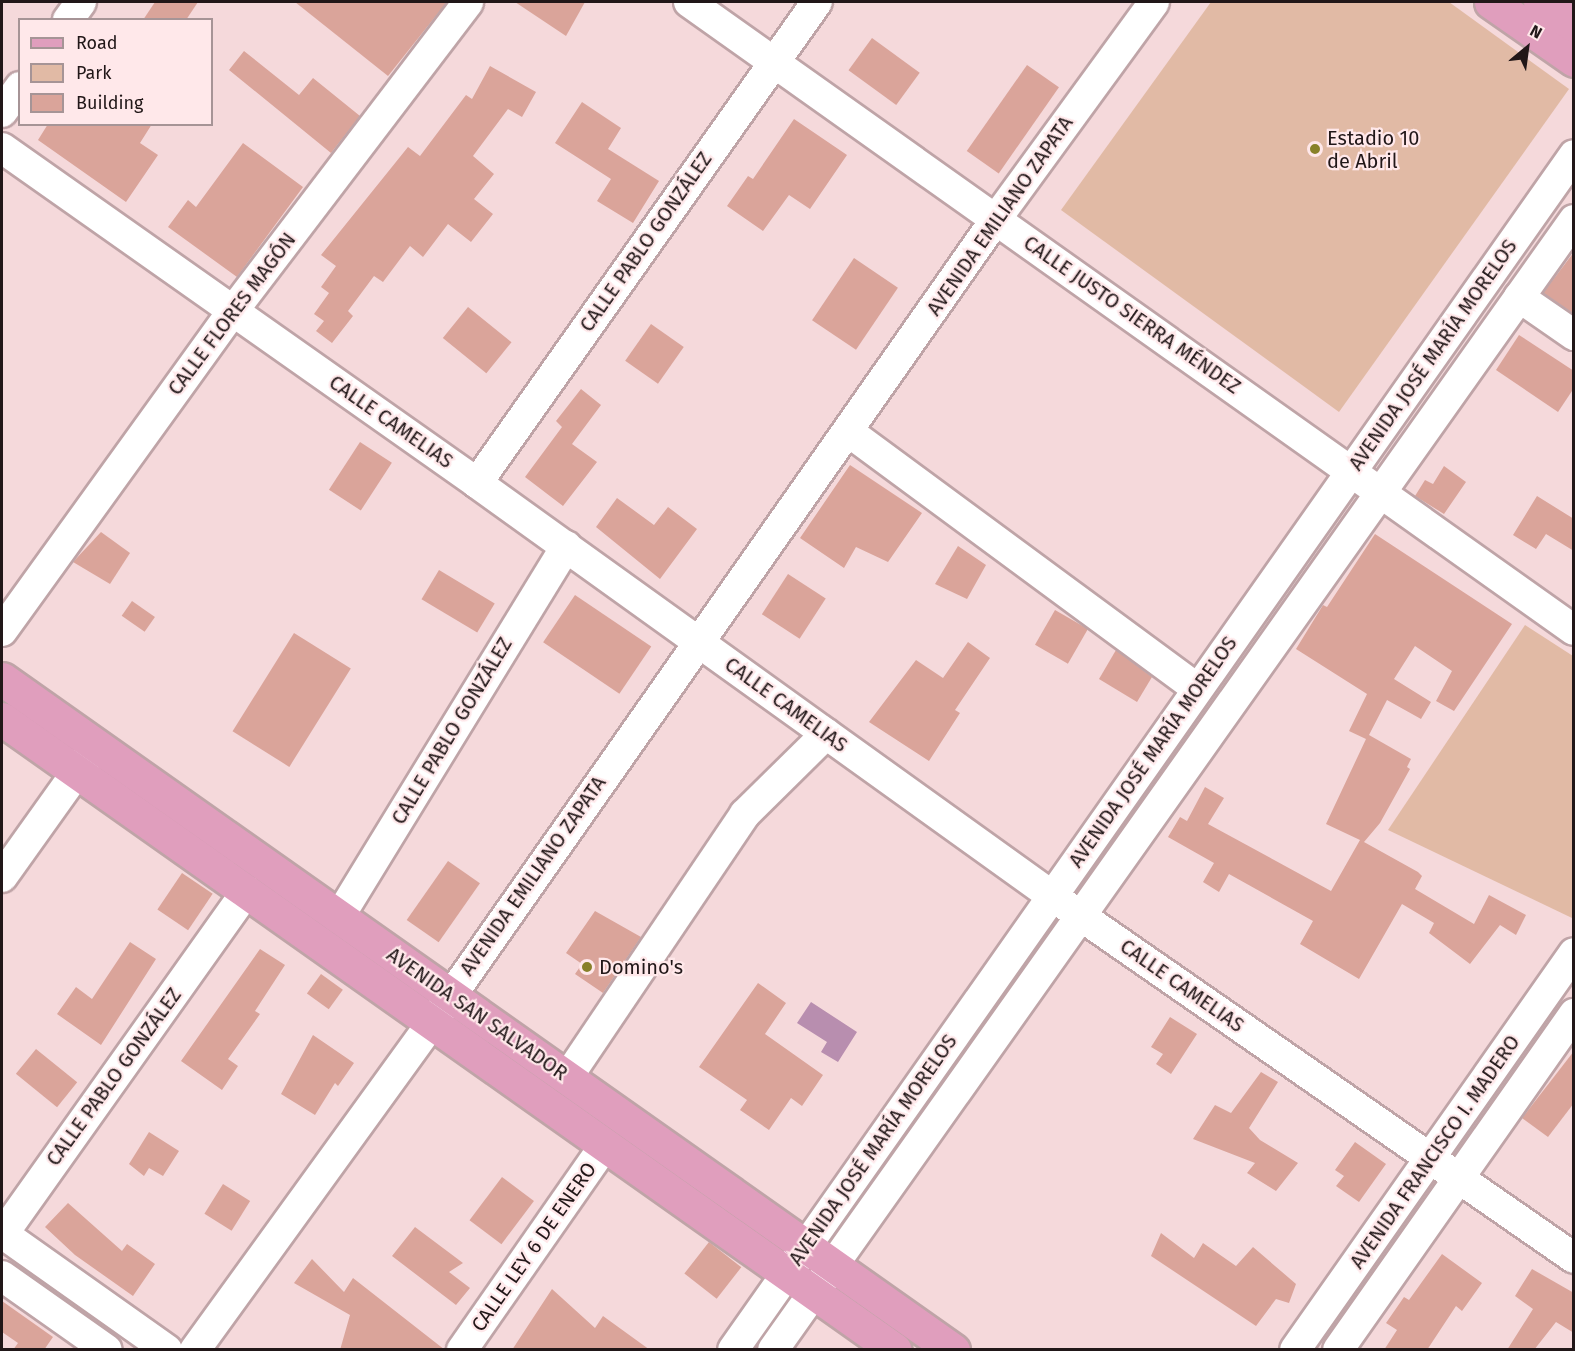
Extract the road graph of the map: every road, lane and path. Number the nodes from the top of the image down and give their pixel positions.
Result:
1 (81, 2) edge
2 (468, 2) edge
3 (689, 2) edge
4 (817, 2) edge
5 (1154, 2) edge
6 (1491, 2) edge
7 (1540, 2) edge
8 (69, 18) edge
9 (1574, 25) edge
10 (1574, 60) edge
11 (772, 61) junction
12 (18, 90) edge
13 (2, 112) edge
14 (2, 148) edge
15 (1574, 155) edge
16 (996, 219) junction
17 (1574, 220) edge
18 (1519, 297) junction
19 (233, 311) junction
20 (1574, 335) edge
21 (849, 432) junction
22 (1352, 470) junction
23 (477, 483) junction
24 (1380, 492) junction
25 (566, 546) junction
26 (1574, 630) edge
27 (2, 631) edge
28 (698, 642) junction
29 (2, 679) edge
30 (1198, 689) junction
31 (2, 718) edge
32 (826, 734) junction
33 (96, 745) junction
34 (77, 772) junction
35 (2, 877) edge
36 (247, 891) junction
37 (1052, 896) junction
38 (1080, 915) junction
39 (339, 917) junction
40 (1574, 953) edge
41 (450, 994) junction
42 (1574, 1014) edge
43 (432, 1023) junction
44 (567, 1078) junction
45 (605, 1145) junction
46 (1431, 1159) junction
47 (1460, 1177) junction
48 (2, 1233) edge
49 (805, 1246) junction
50 (1574, 1258) edge
51 (832, 1264) junction
52 (786, 1273) junction
53 (2, 1276) edge
54 (813, 1292) junction
55 (107, 1350) edge
56 (167, 1350) edge
57 (195, 1350) edge
58 (462, 1350) edge
59 (733, 1350) edge
60 (773, 1350) edge
61 (895, 1350) edge
62 (952, 1350) edge
63 (1295, 1350) edge
64 (1338, 1350) edge

1 - 8 street
2 - 19 street, CALLE FLORES MAGÓN
3 - 11 street, CALLE JUSTO SIERRA MÉNDEZ
4 - 11 street, CALLE PABLO GONZÁLEZ
5 - 16 street, AVENIDA EMILIANO ZAPATA
6 - 10 main road
7 - 9 main road
11 - 16 street, CALLE JUSTO SIERRA MÉNDEZ
11 - 23 street, CALLE PABLO GONZÁLEZ
12 - 13 street
14 - 19 street, CALLE CAMELIAS
15 - 22 street, AVENIDA JOSÉ MARÍA MORELOS
16 - 21 street, AVENIDA EMILIANO ZAPATA
16 - 22 street, CALLE JUSTO SIERRA MÉNDEZ
17 - 18 street, AVENIDA JOSÉ MARÍA MORELOS
18 - 20 street
18 - 24 street, AVENIDA JOSÉ MARÍA MORELOS
19 - 23 street, CALLE CAMELIAS
19 - 27 street, CALLE FLORES MAGÓN
21 - 28 street, AVENIDA EMILIANO ZAPATA
21 - 30 street
22 - 24 street, CALLE JUSTO SIERRA MÉNDEZ
22 - 30 street, AVENIDA JOSÉ MARÍA MORELOS
23 - 25 street, CALLE CAMELIAS
24 - 26 street, CALLE JUSTO SIERRA MÉNDEZ
24 - 38 street, AVENIDA JOSÉ MARÍA MORELOS
25 - 28 street, CALLE CAMELIAS
25 - 39 street, CALLE PABLO GONZÁLEZ
28 - 32 street, CALLE CAMELIAS
28 - 41 street, AVENIDA EMILIANO ZAPATA
29 - 33 main road, AVENIDA SAN SALVADOR
30 - 37 street, AVENIDA JOSÉ MARÍA MORELOS
31 - 34 main road, AVENIDA SAN SALVADOR
32 - 37 street, CALLE CAMELIAS
32 - 44 street
33 - 34 street
33 - 39 main road, AVENIDA SAN SALVADOR
34 - 35 street
34 - 36 main road, AVENIDA SAN SALVADOR
36 - 43 main road, AVENIDA SAN SALVADOR
36 - 48 street, CALLE PABLO GONZÁLEZ
37 - 38 street, CALLE CAMELIAS
37 - 49 street, AVENIDA JOSÉ MARÍA MORELOS
38 - 46 street, CALLE CAMELIAS
38 - 51 street, AVENIDA JOSÉ MARÍA MORELOS
39 - 41 main road, AVENIDA SAN SALVADOR
40 - 46 street, AVENIDA FRANCISCO I. MADERO
41 - 43 street, AVENIDA EMILIANO ZAPATA
41 - 44 main road, AVENIDA SAN SALVADOR
42 - 47 street, AVENIDA FRANCISCO I. MADERO
43 - 45 main road, AVENIDA SAN SALVADOR
43 - 57 street, AVENIDA EMILIANO ZAPATA
44 - 49 main road, AVENIDA SAN SALVADOR
45 - 52 main road, AVENIDA SAN SALVADOR
45 - 58 street, CALLE LEY 6 DE ENERO
46 - 47 street, CALLE CAMELIAS
46 - 63 street, AVENIDA FRANCISCO I. MADERO
47 - 50 street, CALLE CAMELIAS
47 - 64 street, AVENIDA FRANCISCO I. MADERO
48 - 56 street
49 - 51 main road, AVENIDA SAN SALVADOR
49 - 52 street, AVENIDA JOSÉ MARÍA MORELOS
51 - 54 street, AVENIDA JOSÉ MARÍA MORELOS
51 - 62 main road, AVENIDA SAN SALVADOR
52 - 54 main road, AVENIDA SAN SALVADOR
52 - 59 street, AVENIDA JOSÉ MARÍA MORELOS
53 - 55 street
54 - 60 street, AVENIDA JOSÉ MARÍA MORELOS
54 - 61 main road, AVENIDA SAN SALVADOR

